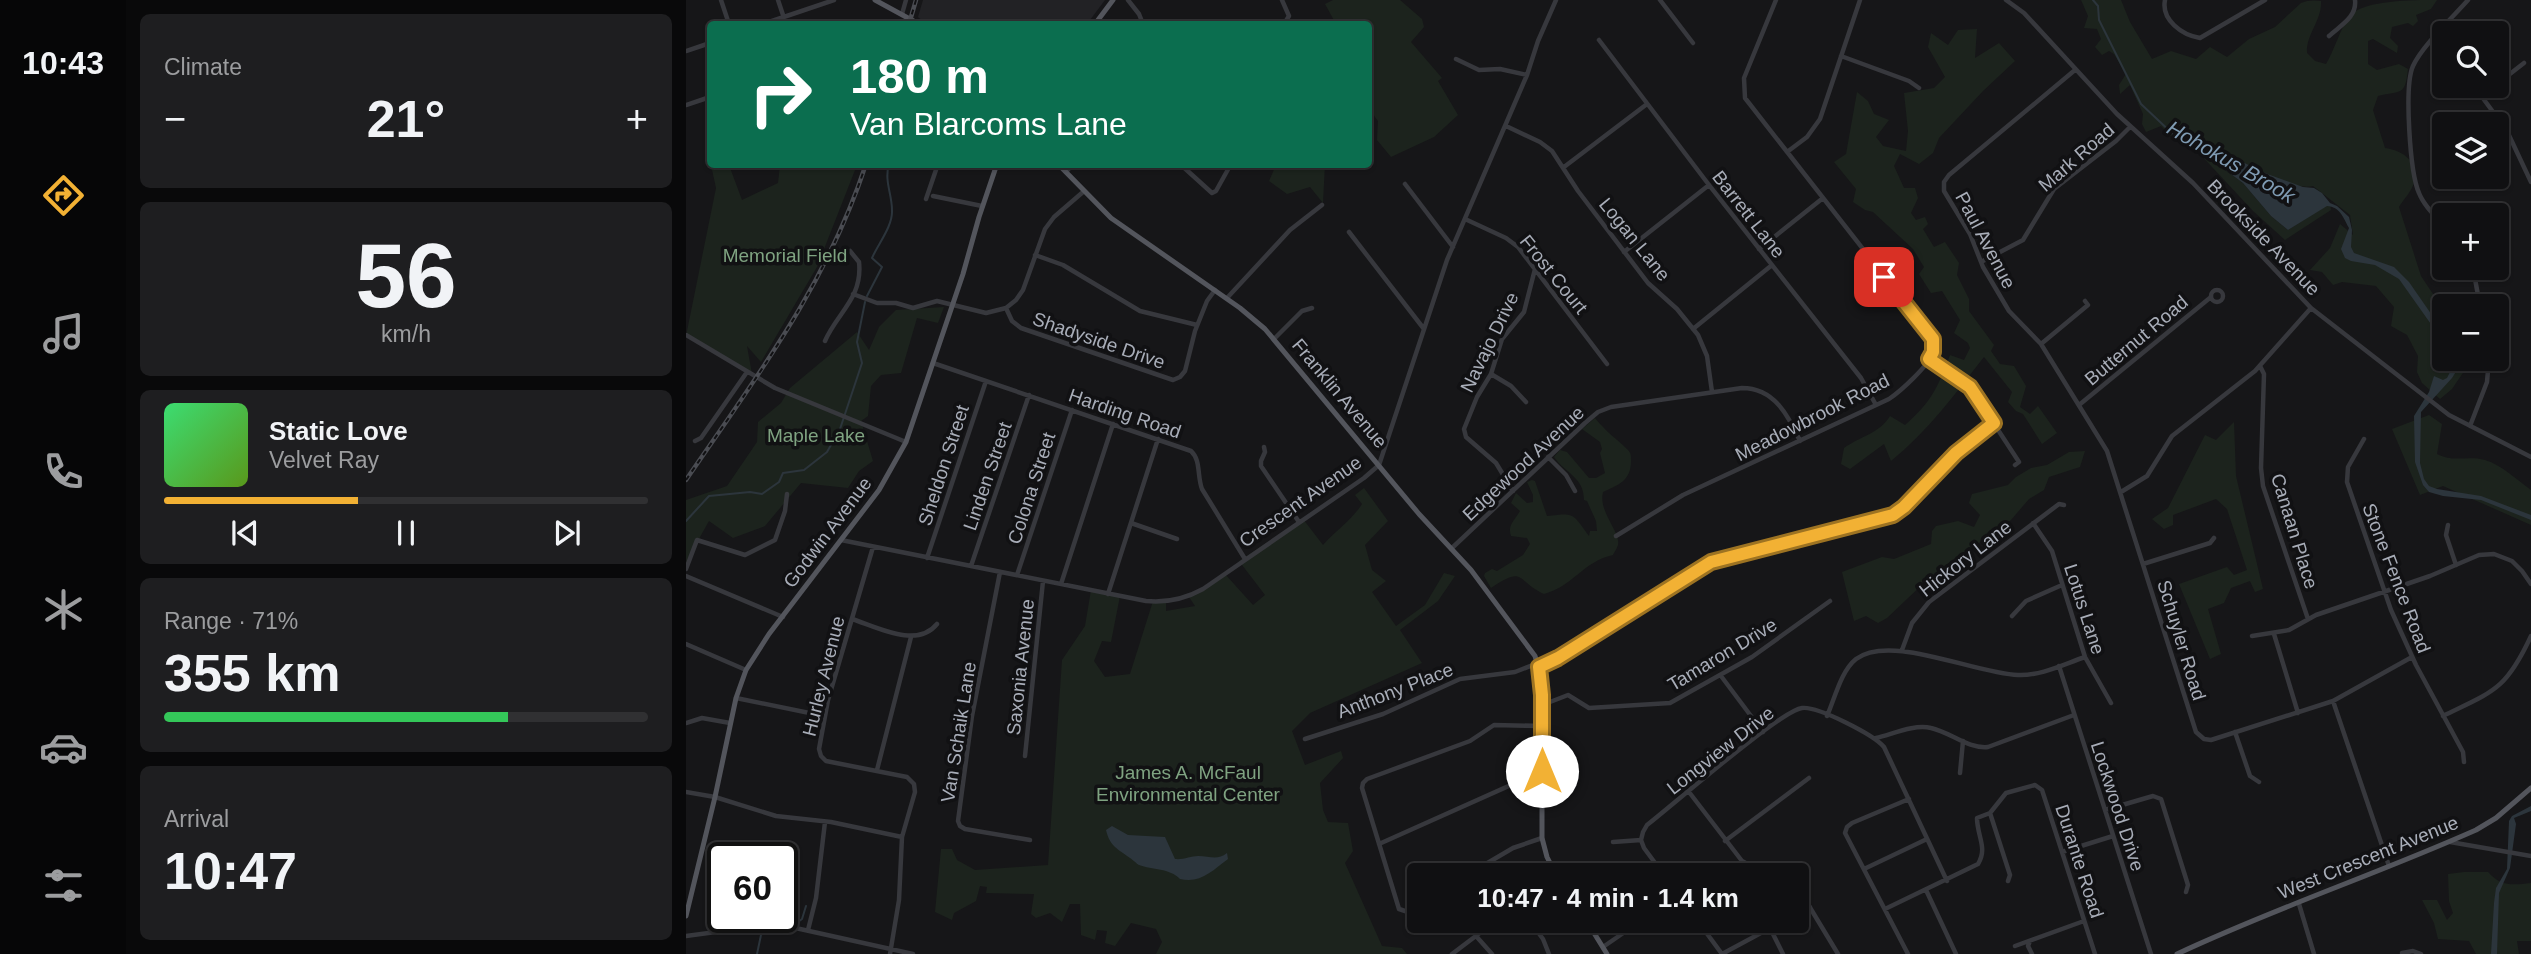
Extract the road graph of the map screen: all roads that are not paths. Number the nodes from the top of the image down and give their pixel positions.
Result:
1 (721, 0) edge
2 (778, 0) edge
3 (834, 0) edge
4 (875, 0) edge
5 (906, 0) edge
6 (1113, 0) edge
7 (1128, 0) edge
8 (1282, 0) edge
9 (1556, 0) edge
10 (1660, 0) edge
11 (1776, 0) edge
12 (1860, 0) edge
13 (2006, 0) edge
14 (2165, 0) edge
15 (2265, 0) edge
16 (2355, 0) edge
17 (2468, 0) edge
18 (902, 14) junction
19 (784, 17) junction
20 (728, 21) edge
21 (772, 21) edge
22 (785, 21) edge
23 (914, 21) edge
24 (1097, 21) edge
25 (1142, 21) edge
26 (1286, 21) edge
27 (2450, 21) edge
28 (2329, 36) dead end
29 (1599, 40) dead end
30 (2432, 41) edge
31 (1693, 43) dead end
32 (707, 44) edge
33 (686, 51) edge
34 (1841, 56) junction
35 (1456, 59) dead end
36 (2524, 63) dead end
37 (2075, 70) junction
38 (1527, 75) junction
39 (2509, 75) edge
40 (1919, 88) dead end
41 (707, 98) edge
42 (2482, 98) edge
43 (1647, 104) junction
44 (686, 105) edge
45 (1506, 126) junction
46 (2130, 127) junction
47 (1787, 152) junction
48 (1564, 167) junction
49 (937, 168) edge
50 (996, 168) edge
51 (1061, 168) edge
52 (1069, 168) edge
53 (1184, 168) edge
54 (1229, 168) edge
55 (1065, 173) junction
56 (2531, 182) edge
57 (1405, 184) dead end
58 (1709, 185) junction
59 (1083, 192) junction
60 (933, 196) dead end
61 (1822, 198) junction
62 (926, 199) dead end
63 (1322, 205) dead end
64 (982, 206) junction
65 (2432, 209) edge
66 (1465, 219) junction
67 (1349, 232) dead end
68 (1453, 247) junction
69 (1759, 249) junction
70 (850, 251) dead end
71 (1625, 251) junction
72 (1035, 255) junction
73 (1981, 262) junction
74 (1772, 265) junction
75 (1535, 269) junction
76 (1215, 290) junction
77 (853, 295) junction
78 (2211, 297) dead end
79 (1227, 299) junction
80 (2085, 301) dead end
81 (953, 304) junction
82 (1006, 308) junction
83 (1312, 308) dead end
84 (2311, 308) junction
85 (1197, 325) junction
86 (1424, 329) junction
87 (1693, 329) junction
88 (686, 335) edge
89 (1274, 339) junction
90 (825, 341) dead end
91 (2040, 344) junction
92 (1929, 359) junction
93 (933, 363) junction
94 (1608, 364) dead end
95 (2260, 366) junction
96 (2488, 371) edge
97 (747, 372) junction
98 (1491, 374) junction
99 (986, 381) junction
100 (1712, 392) junction
101 (1029, 396) junction
102 (1526, 402) dead end
103 (1875, 405) junction
104 (2079, 405) junction
105 (1072, 410) junction
106 (1994, 423) junction
107 (1113, 424) junction
108 (2470, 426) junction
109 (1158, 439) junction
110 (2364, 439) dead end
111 (695, 441) dead end
112 (1800, 441) junction
113 (906, 442) junction
114 (1264, 447) dead end
115 (1548, 457) junction
116 (2531, 457) edge
117 (1379, 465) junction
118 (2015, 465) dead end
119 (1513, 491) junction
120 (1575, 491) dead end
121 (2121, 492) junction
122 (787, 494) dead end
123 (2064, 505) dead end
124 (1299, 522) junction
125 (1131, 523) junction
126 (2033, 523) junction
127 (2448, 525) dead end
128 (1616, 536) dead end
129 (2214, 538) dead end
130 (1177, 539) dead end
131 (841, 540) junction
132 (873, 547) junction
133 (1452, 548) junction
134 (927, 558) junction
135 (1245, 559) junction
136 (2143, 564) junction
137 (2456, 565) junction
138 (971, 566) junction
139 (686, 569) edge
140 (1000, 572) junction
141 (1017, 575) junction
142 (686, 576) edge
143 (1043, 581) junction
144 (1061, 584) junction
145 (2531, 584) edge
146 (2062, 585) junction
147 (2383, 592) junction
148 (1108, 594) junction
149 (1830, 601) dead end
150 (2012, 616) dead end
151 (783, 617) junction
152 (852, 619) junction
153 (2308, 619) junction
154 (937, 624) dead end
155 (2274, 634) junction
156 (2252, 636) dead end
157 (2531, 636) edge
158 (911, 637) junction
159 (686, 644) edge
160 (1902, 650) junction
161 (2085, 657) junction
162 (2412, 657) junction
163 (1539, 665) junction
164 (2059, 666) junction
165 (746, 670) junction
166 (1721, 676) junction
167 (736, 698) junction
168 (1542, 701) junction
169 (2333, 701) junction
170 (2111, 702) dead end
171 (2298, 713) junction
172 (2074, 715) junction
173 (824, 716) junction
174 (1827, 716) junction
175 (2443, 716) junction
176 (686, 723) edge
177 (730, 723) junction
178 (1542, 726) junction
179 (1763, 732) junction
180 (2235, 732) junction
181 (1875, 738) junction
182 (1305, 739) dead end
183 (1963, 741) junction
184 (1026, 756) dead end
185 (2464, 762) dead end
186 (877, 770) junction
187 (1542, 771) junction
188 (1960, 773) dead end
189 (1809, 778) dead end
190 (2259, 782) dead end
191 (2531, 788) edge
192 (686, 792) edge
193 (1689, 792) junction
194 (715, 797) junction
195 (1909, 799) junction
196 (2105, 810) junction
197 (1990, 813) junction
198 (825, 822) junction
199 (2113, 836) junction
200 (902, 837) junction
201 (1542, 838) junction
202 (1927, 839) junction
203 (1030, 840) dead end
204 (1642, 840) junction
205 (1725, 841) junction
206 (1613, 842) dead end
207 (2449, 842) junction
208 (1380, 844) junction
209 (2062, 852) junction
210 (2531, 856) edge
211 (1487, 863) edge
212 (1550, 863) edge
213 (1655, 863) edge
214 (1746, 863) edge
215 (2389, 866) junction
216 (1864, 869) junction
217 (1947, 881) junction
218 (2008, 881) dead end
219 (1926, 890) junction
220 (2186, 892) dead end
221 (2299, 904) junction
222 (1810, 907) edge
223 (1885, 909) junction
224 (1407, 912) edge
225 (686, 916) edge
226 (2084, 921) junction
227 (808, 930) junction
228 (1480, 933) edge
229 (1537, 933) edge
230 (1594, 933) edge
231 (1623, 933) edge
232 (1707, 933) edge
233 (1762, 933) edge
234 (1772, 933) edge
235 (686, 936) edge
236 (1476, 936) junction
237 (2030, 940) junction
238 (2015, 946) dead end
239 (1603, 947) junction
240 (891, 952) edge
241 (2402, 953) edge
242 (913, 954) edge
243 (1452, 954) edge
244 (1492, 954) edge
245 (1549, 954) edge
246 (1607, 954) edge
247 (1722, 954) edge
248 (1783, 954) edge
249 (1838, 954) edge
250 (1908, 954) edge
251 (1956, 954) edge
252 (2032, 954) edge
253 (2095, 954) edge
254 (2151, 954) edge
255 (2177, 954) edge
256 (2314, 954) edge
257 (2421, 954) edge

1 - 20 street
2 - 19 street
3 - 19 street
4 - 18 main road
5 - 18 street
6 - 24 main road
7 - 25 street
8 - 26 street
9 - 38 street, Crescent Avenue
10 - 31 street
11 - 47 street
12 - 34 street
13 - 37 street, Brookside Avenue
14 - 15 street
16 - 28 street
17 - 27 street
18 - 23 main road
19 - 21 street
19 - 22 street
29 - 43 street, Barrett Lane
30 - 65 street
32 - 33 street
34 - 40 street
34 - 47 street
35 - 38 street
36 - 39 street
37 - 46 street, Brookside Avenue
37 - 73 street, Paul Avenue
38 - 45 street, Crescent Avenue
41 - 44 street
42 - 56 street
43 - 48 street
43 - 58 street, Barrett Lane
45 - 48 street, Logan Lane
45 - 66 street, Crescent Avenue
46 - 73 street, Mark Road
46 - 84 street, Brookside Avenue
47 - 61 street
48 - 71 street, Logan Lane
49 - 62 street
50 - 64 main road, Godwin Avenue
51 - 55 main road, Franklin Avenue
52 - 55 street
53 - 54 street
55 - 59 main road, Franklin Avenue
57 - 68 street
58 - 69 street, Barrett Lane
58 - 71 street
59 - 72 street
59 - 76 main road, Franklin Avenue
60 - 64 street
61 - 69 street
61 - 92 street
63 - 79 street
64 - 81 main road, Godwin Avenue
66 - 68 street, Crescent Avenue
66 - 75 street, Frost Court
67 - 86 street
68 - 86 street, Crescent Avenue
69 - 74 street, Barrett Lane
70 - 77 street
71 - 87 street, Logan Lane
72 - 82 street
72 - 85 street
73 - 91 street, Paul Avenue
74 - 87 street
74 - 103 street, Barrett Lane
75 - 94 street, Frost Court
75 - 98 street, Navajo Drive
76 - 79 main road, Franklin Avenue
76 - 85 street, Shadyside Drive
77 - 81 street
77 - 90 street
78 - 104 street, Butternut Road
79 - 89 main road, Franklin Avenue
80 - 91 street
81 - 82 street
81 - 93 main road, Godwin Avenue
82 - 85 street, Shadyside Drive
83 - 89 street
84 - 95 street
84 - 108 street, Brookside Avenue
86 - 117 street, Crescent Avenue
87 - 100 street, Logan Lane
88 - 97 street
89 - 117 main road, Franklin Avenue
91 - 104 street, Schuyler Road
92 - 103 street, Meadowbrook Road
92 - 106 street
93 - 99 street, Harding Road
93 - 113 main road, Godwin Avenue
95 - 121 street
95 - 153 street, Canaan Place
96 - 108 street
97 - 111 street
97 - 113 street
98 - 102 street
98 - 119 street, Navajo Drive
99 - 101 street, Harding Road
99 - 134 street, Sheldon Street
100 - 112 street, Edgewood Avenue
100 - 115 street, Edgewood Avenue
101 - 105 street, Harding Road
101 - 138 street, Linden Street
103 - 112 street, Meadowbrook Road
104 - 121 street, Schuyler Road
105 - 107 street, Harding Road
105 - 141 street, Colona Street
106 - 118 street
106 - 163 street, Anthony Place
107 - 109 street, Harding Road
107 - 144 street
108 - 116 street, Brookside Avenue
109 - 125 street
109 - 135 street, Harding Road
110 - 147 street, Stone Fence Road
112 - 128 street, Meadowbrook Road
113 - 131 main road, Godwin Avenue
114 - 124 street
115 - 119 street, Edgewood Avenue
115 - 120 street
117 - 124 street, Crescent Avenue
117 - 133 main road, Franklin Avenue
119 - 133 street, Edgewood Avenue
121 - 136 street, Schuyler Road
122 - 139 street
123 - 126 street, Hickory Lane
124 - 135 street, Crescent Avenue
125 - 130 street
125 - 148 street
126 - 146 street, Lotus Lane
126 - 160 street, Hickory Lane
127 - 137 street
129 - 136 street
131 - 132 street, Crescent Avenue
131 - 151 main road, Godwin Avenue
132 - 134 street, Crescent Avenue
132 - 152 street, Hurley Avenue
133 - 163 main road, Franklin Avenue
134 - 138 street, Crescent Avenue
135 - 148 street, Crescent Avenue
136 - 180 street, Schuyler Road
137 - 145 street
137 - 147 street
138 - 140 street, Crescent Avenue
140 - 141 street, Crescent Avenue
140 - 203 street, Van Schaik Lane
141 - 143 street, Crescent Avenue
142 - 151 street
143 - 144 street, Crescent Avenue
143 - 184 street, Saxonia Avenue
144 - 148 street, Crescent Avenue
146 - 150 street
146 - 161 street, Lotus Lane
147 - 153 street
147 - 162 street, Stone Fence Road
149 - 166 street, Tamaron Drive
151 - 165 main road, Godwin Avenue
152 - 158 street
152 - 173 street, Hurley Avenue
153 - 155 street
154 - 158 street
155 - 156 street
155 - 171 street
157 - 175 street
158 - 186 street
159 - 165 street
160 - 164 street
160 - 174 street
161 - 164 street
161 - 170 street, Lotus Lane
162 - 169 street, Schuyler Road
162 - 175 street, Stone Fence Road
163 - 168 main road, Franklin Avenue
163 - 182 street, Anthony Place
164 - 172 street, Lockwood Drive
165 - 167 main road, Godwin Avenue
166 - 168 street, Tamaron Drive
166 - 179 street
167 - 173 street
167 - 177 main road, Godwin Avenue
168 - 178 main road, Franklin Avenue
169 - 171 street, Schuyler Road
169 - 215 street
171 - 180 street, Schuyler Road
172 - 183 street
172 - 196 street, Lockwood Drive
173 - 186 street, Hurley Avenue
174 - 179 street, Longview Drive
174 - 181 street, Longview Drive
175 - 185 street, Stone Fence Road
176 - 177 street
177 - 194 main road, Godwin Avenue
178 - 187 main road, Franklin Avenue
178 - 208 street
179 - 193 street, Longview Drive
180 - 190 street
181 - 183 street
181 - 195 street
183 - 188 street
186 - 200 street, Hurley Avenue
187 - 201 main road, Franklin Avenue
187 - 208 street
189 - 205 street
191 - 207 main road, West Crescent Avenue
192 - 194 street
193 - 204 street, Longview Drive
193 - 205 street
194 - 198 street
194 - 225 main road, Godwin Avenue
195 - 202 street
195 - 216 street
196 - 199 street, Lockwood Drive
196 - 220 street
197 - 209 street, Durante Road
197 - 217 street, Durante Road
197 - 218 street
198 - 200 street
198 - 227 street
199 - 209 street
199 - 254 street, Lockwood Drive
200 - 240 street, Hurley Avenue
201 - 211 street
201 - 212 main road, Franklin Avenue
202 - 216 street
202 - 217 street
204 - 206 street
204 - 213 street
205 - 214 street
207 - 210 street
207 - 215 main road, West Crescent Avenue
208 - 224 street
209 - 226 street, Durante Road
215 - 221 main road, West Crescent Avenue
216 - 223 street
217 - 219 street
219 - 223 street
219 - 251 street
221 - 255 main road, West Crescent Avenue
221 - 256 street
222 - 249 street
223 - 250 street
226 - 237 street
226 - 253 street, Durante Road
227 - 235 street
227 - 240 street
228 - 236 street
229 - 245 street
230 - 239 main road
231 - 239 street
232 - 247 street
233 - 247 street
234 - 248 street
236 - 243 street
236 - 244 street
237 - 238 street
237 - 252 street
239 - 246 main road
240 - 242 street
241 - 257 street

